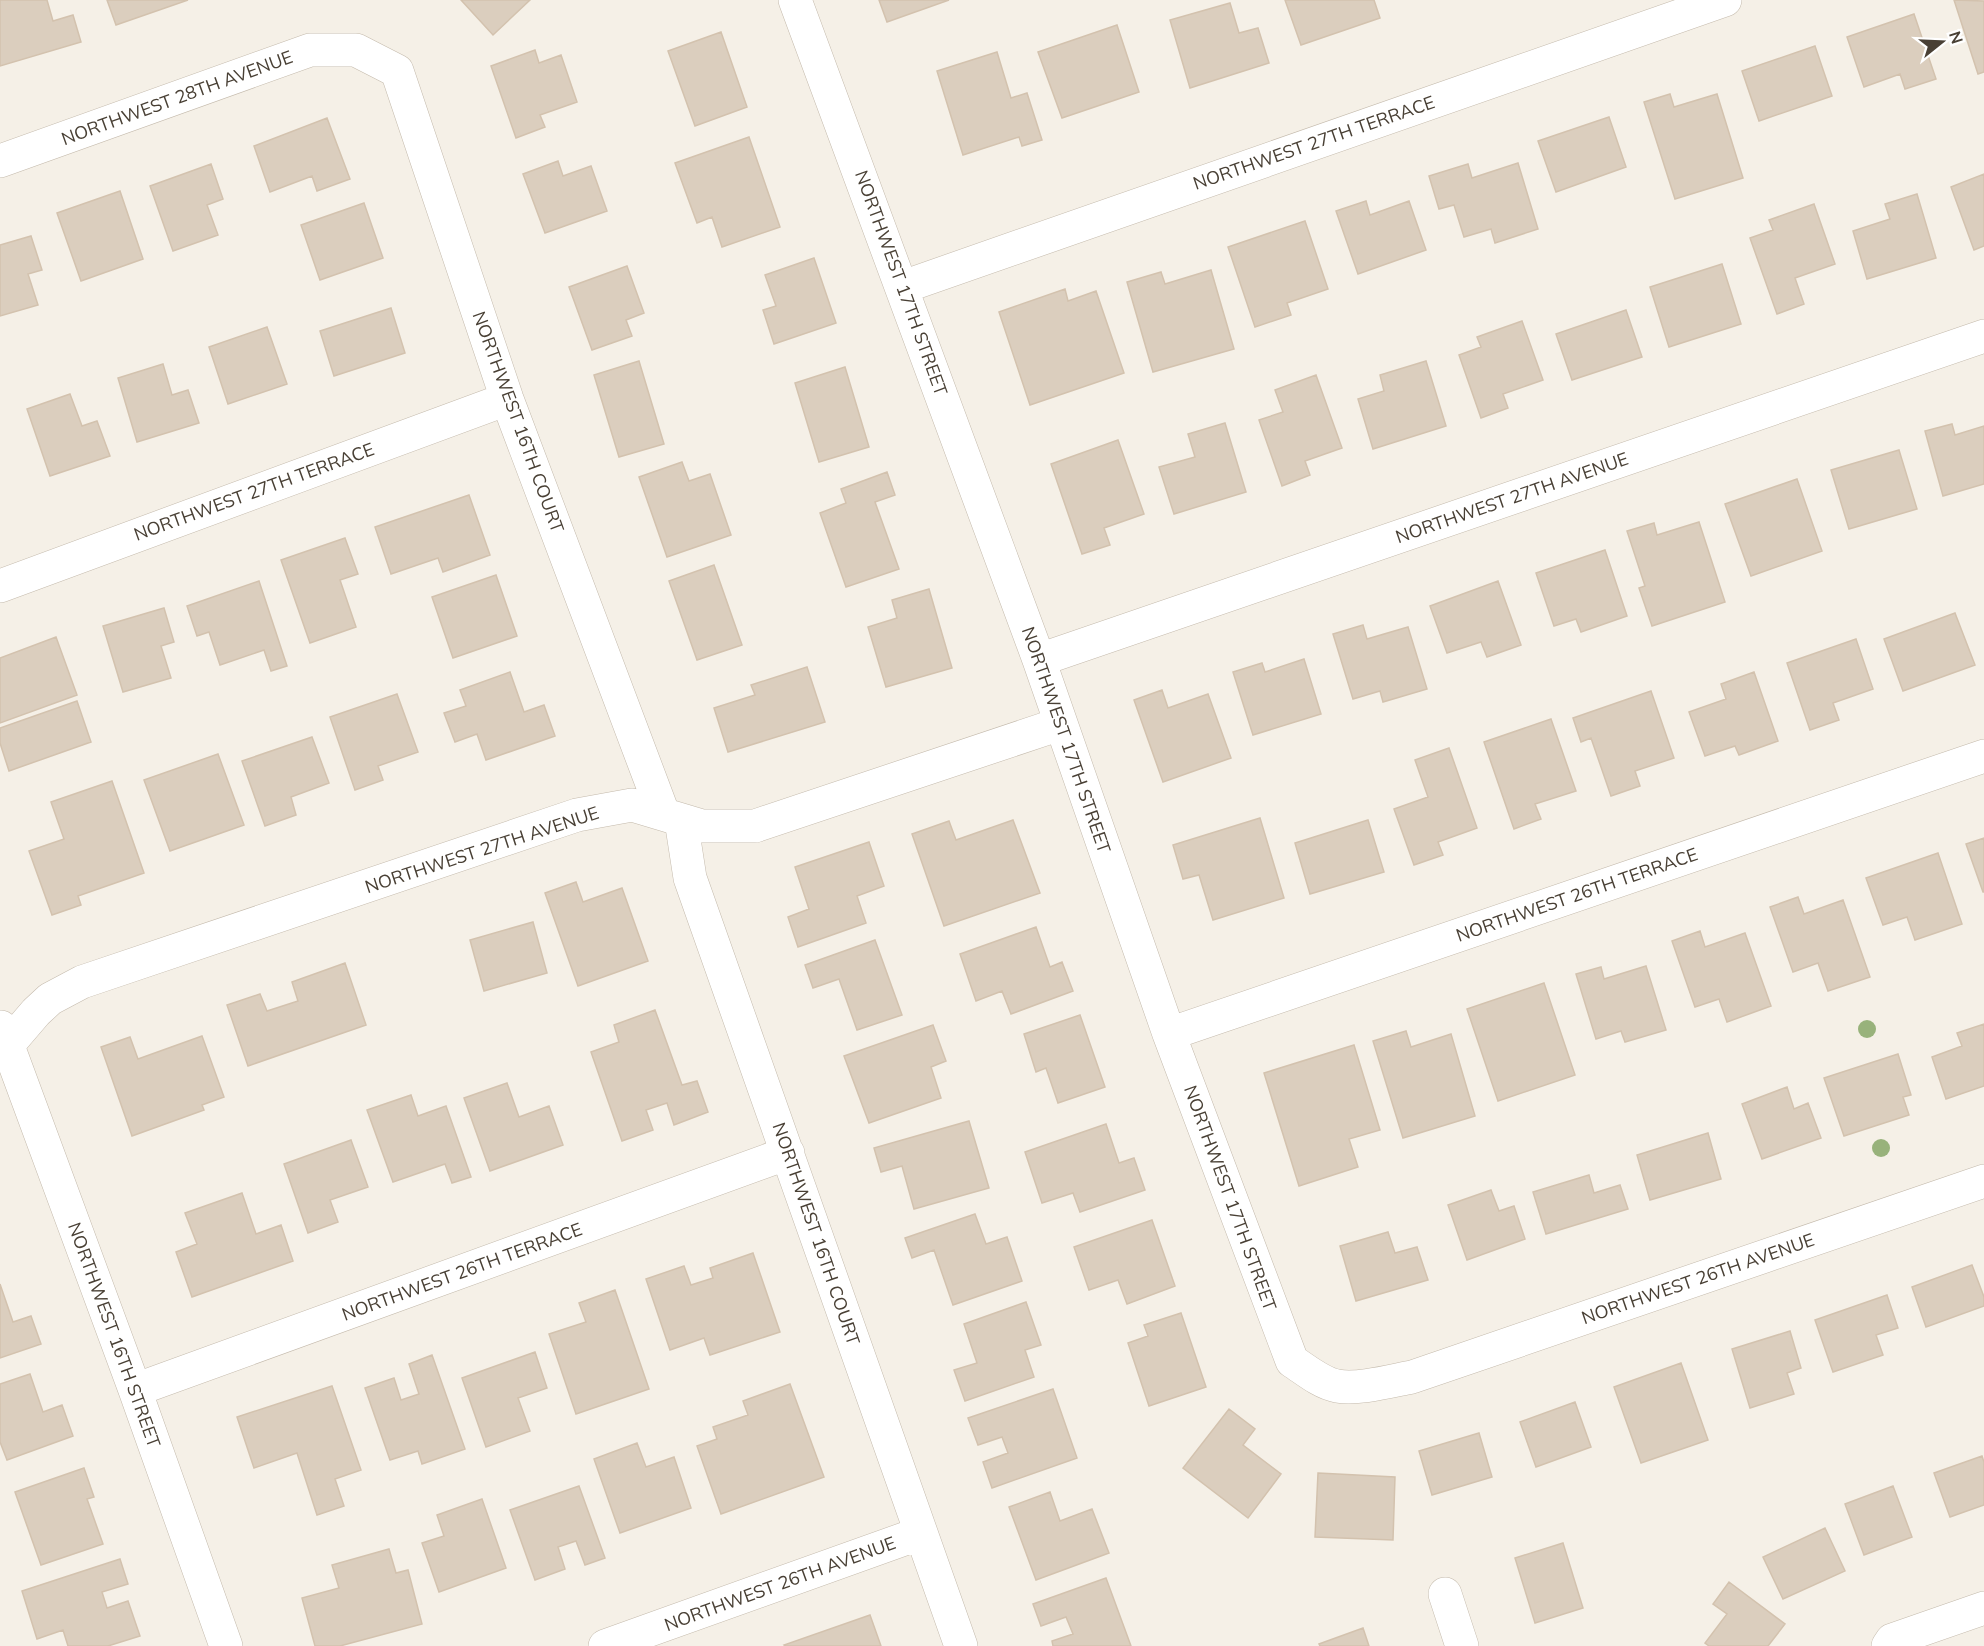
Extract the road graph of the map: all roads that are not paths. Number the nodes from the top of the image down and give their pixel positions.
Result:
1 (795, 0) edge
2 (1725, 0) edge
3 (356, 50) joint
4 (0, 161) edge
5 (903, 287) junction
6 (1984, 336) edge
7 (507, 399) junction
8 (0, 585) edge
9 (1039, 660) junction
10 (1060, 724) junction
11 (1984, 756) edge
12 (672, 817) junction
13 (1169, 1034) junction
14 (3, 1042) edge
15 (788, 1154) junction
16 (1984, 1181) edge
17 (1412, 1377) joint
18 (135, 1390) junction
19 (921, 1533) junction
20 (1445, 1594) dead end
21 (1984, 1608) edge
22 (226, 1646) edge
23 (605, 1646) edge
24 (961, 1646) edge
25 (1462, 1646) edge
26 (1888, 1646) edge

1 - 5 street, NORTHWEST 17TH STREET
2 - 5 street, NORTHWEST 27TH TERRACE
3 - 4 street, NORTHWEST 28TH AVENUE
3 - 7 street, NORTHWEST 16TH COURT
5 - 9 street, NORTHWEST 17TH STREET
6 - 9 street, NORTHWEST 27TH AVENUE
7 - 8 street, NORTHWEST 27TH TERRACE
7 - 12 street, NORTHWEST 16TH COURT
9 - 10 street, NORTHWEST 17TH STREET
10 - 12 street, NORTHWEST 27TH AVENUE
10 - 13 street, NORTHWEST 17TH STREET
11 - 13 street, NORTHWEST 26TH TERRACE
12 - 14 street, NORTHWEST 27TH AVENUE
12 - 15 street, NORTHWEST 16TH COURT
13 - 17 street, NORTHWEST 17TH STREET
14 - 18 street, NORTHWEST 16TH STREET
15 - 18 street, NORTHWEST 26TH TERRACE
15 - 19 street, NORTHWEST 16TH COURT
16 - 17 street, NORTHWEST 26TH AVENUE
18 - 22 street, NORTHWEST 16TH STREET
19 - 23 street, NORTHWEST 26TH AVENUE
19 - 24 street, NORTHWEST 16TH COURT
20 - 25 street
21 - 26 street

